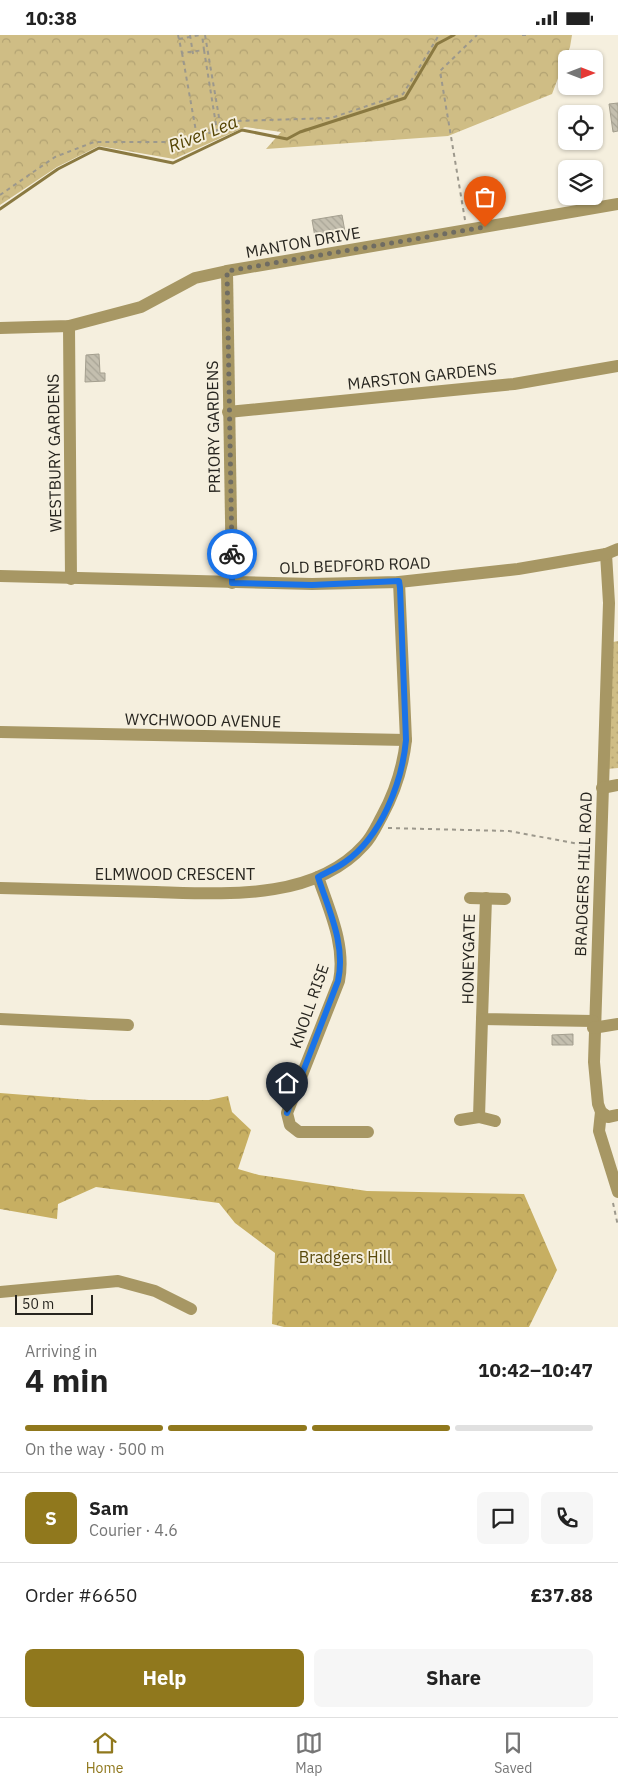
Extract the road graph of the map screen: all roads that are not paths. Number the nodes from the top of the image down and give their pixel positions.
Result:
1 (618, 204) edge
2 (227, 271) junction
3 (69, 326) junction
4 (0, 328) edge
5 (618, 366) edge
6 (228, 412) junction
7 (612, 551) edge
8 (0, 576) edge
9 (71, 579) junction
10 (399, 581) junction
11 (232, 583) junction
12 (613, 638) edge
13 (0, 732) edge
14 (406, 740) junction
15 (618, 777) edge
16 (602, 783) junction
17 (618, 785) edge
18 (318, 877) junction
19 (0, 888) edge
20 (470, 898) dead end
21 (486, 899) junction
22 (505, 899) dead end
23 (0, 1019) edge
24 (482, 1019) junction
25 (594, 1024) junction
26 (618, 1024) edge
27 (128, 1025) dead end
28 (601, 1112) junction
29 (618, 1115) edge
30 (479, 1117) junction
31 (460, 1120) dead end
32 (495, 1121) dead end
33 (368, 1132) dead end
34 (618, 1192) edge
35 (0, 1292) edge
36 (191, 1309) dead end

1 - 2 street, MANTON DRIVE
2 - 3 street, MANTON DRIVE
2 - 6 street, PRIORY GARDENS
3 - 4 street, MANTON DRIVE
3 - 9 street, WESTBURY GARDENS
5 - 6 street, MARSTON GARDENS
6 - 11 street, PRIORY GARDENS
7 - 10 street, OLD BEDFORD ROAD
7 - 12 street, BRADGERS HILL ROAD
8 - 9 street, OLD BEDFORD ROAD
9 - 11 street, OLD BEDFORD ROAD
10 - 11 street, OLD BEDFORD ROAD
10 - 14 street, ELMWOOD CRESCENT
12 - 16 street, BRADGERS HILL ROAD
13 - 14 street, WYCHWOOD AVENUE
14 - 18 street, ELMWOOD CRESCENT
15 - 16 street
16 - 17 street
16 - 25 street, BRADGERS HILL ROAD
18 - 19 street, ELMWOOD CRESCENT
18 - 33 street, KNOLL RISE
20 - 21 street
21 - 22 street
21 - 24 street, HONEYGATE
23 - 27 street
24 - 25 street, HONEYGATE
24 - 30 street, HONEYGATE
25 - 26 street, HONEYGATE
25 - 28 street, BRADGERS HILL ROAD
28 - 29 street
28 - 34 street, BRADGERS HILL ROAD
30 - 31 street
30 - 32 street
35 - 36 street

